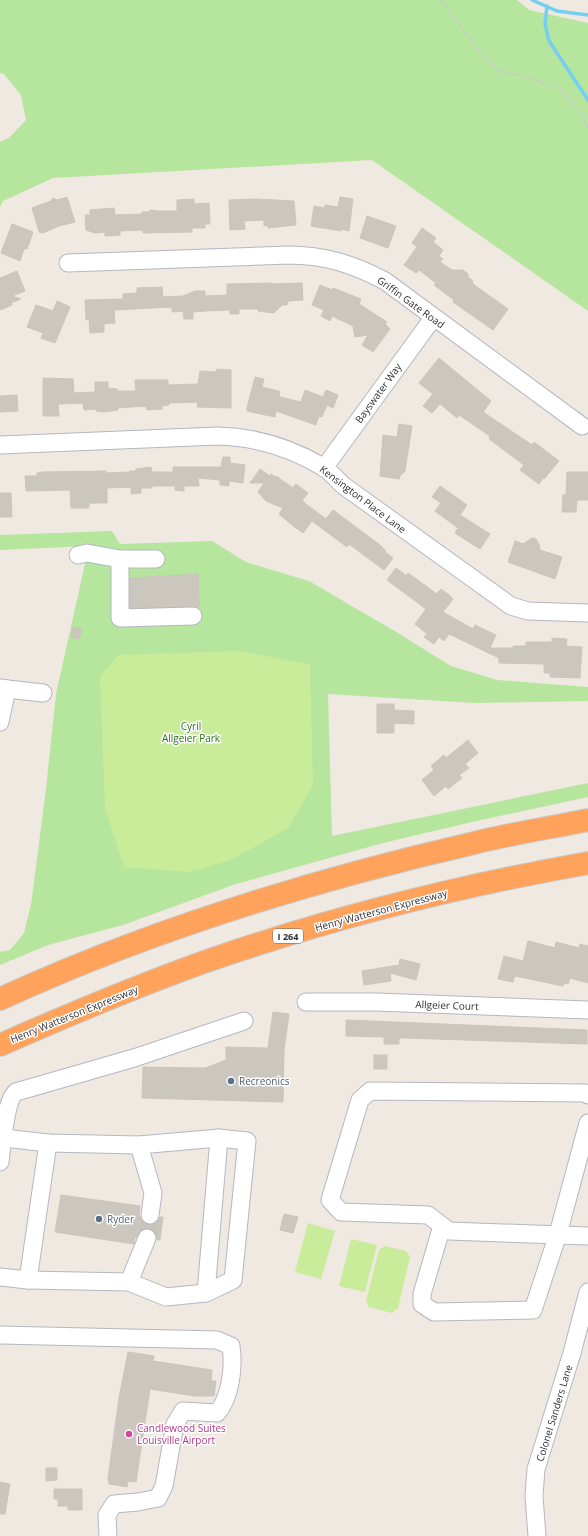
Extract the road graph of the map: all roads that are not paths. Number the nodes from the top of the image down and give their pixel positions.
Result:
1 (68, 263) dead end
2 (433, 318) junction
3 (582, 426) dead end
4 (0, 445) edge
5 (324, 468) junction
6 (78, 555) dead end
7 (120, 559) junction
8 (156, 559) dead end
9 (588, 613) edge
10 (193, 616) dead end
11 (4, 689) edge
12 (43, 693) dead end
13 (0, 722) edge
14 (588, 820) edge
15 (588, 863) edge
16 (0, 999) edge
17 (306, 1002) dead end
18 (588, 1010) edge
19 (244, 1021) dead end
20 (0, 1045) edge
21 (588, 1095) edge
22 (588, 1123) edge
23 (4, 1138) junction
24 (219, 1138) junction
25 (48, 1143) junction
26 (139, 1146) junction
27 (0, 1162) edge
28 (150, 1215) tunnel mouth
29 (442, 1226) junction
30 (558, 1234) junction
31 (588, 1236) edge
32 (147, 1238) tunnel mouth
33 (0, 1277) edge
34 (28, 1280) junction
35 (129, 1282) junction
36 (588, 1292) edge
37 (206, 1293) junction
38 (0, 1335) edge
39 (108, 1536) edge
40 (537, 1536) edge

1 - 2 street, Griffin Gate Road
2 - 3 street, Griffin Gate Road
2 - 5 street, Bayswater Way
4 - 5 street, Kensington Place Lane
5 - 9 street, Kensington Place Lane
6 - 7 street
7 - 8 street
7 - 10 street
11 - 12 street
11 - 13 street
14 - 16 highway
15 - 20 highway, Henry Watterson Expressway / I 264
17 - 18 street, Allgeier Court
19 - 23 street
21 - 29 street
22 - 30 street
23 - 25 street
23 - 27 street
24 - 26 street
24 - 37 street
24 - 37 street
25 - 26 street
25 - 34 street
26 - 28 street
29 - 30 street
29 - 30 street
30 - 31 street
32 - 35 street
33 - 34 street
34 - 35 street
35 - 37 street
36 - 40 street, Colonel Sanders Lane
38 - 39 street

